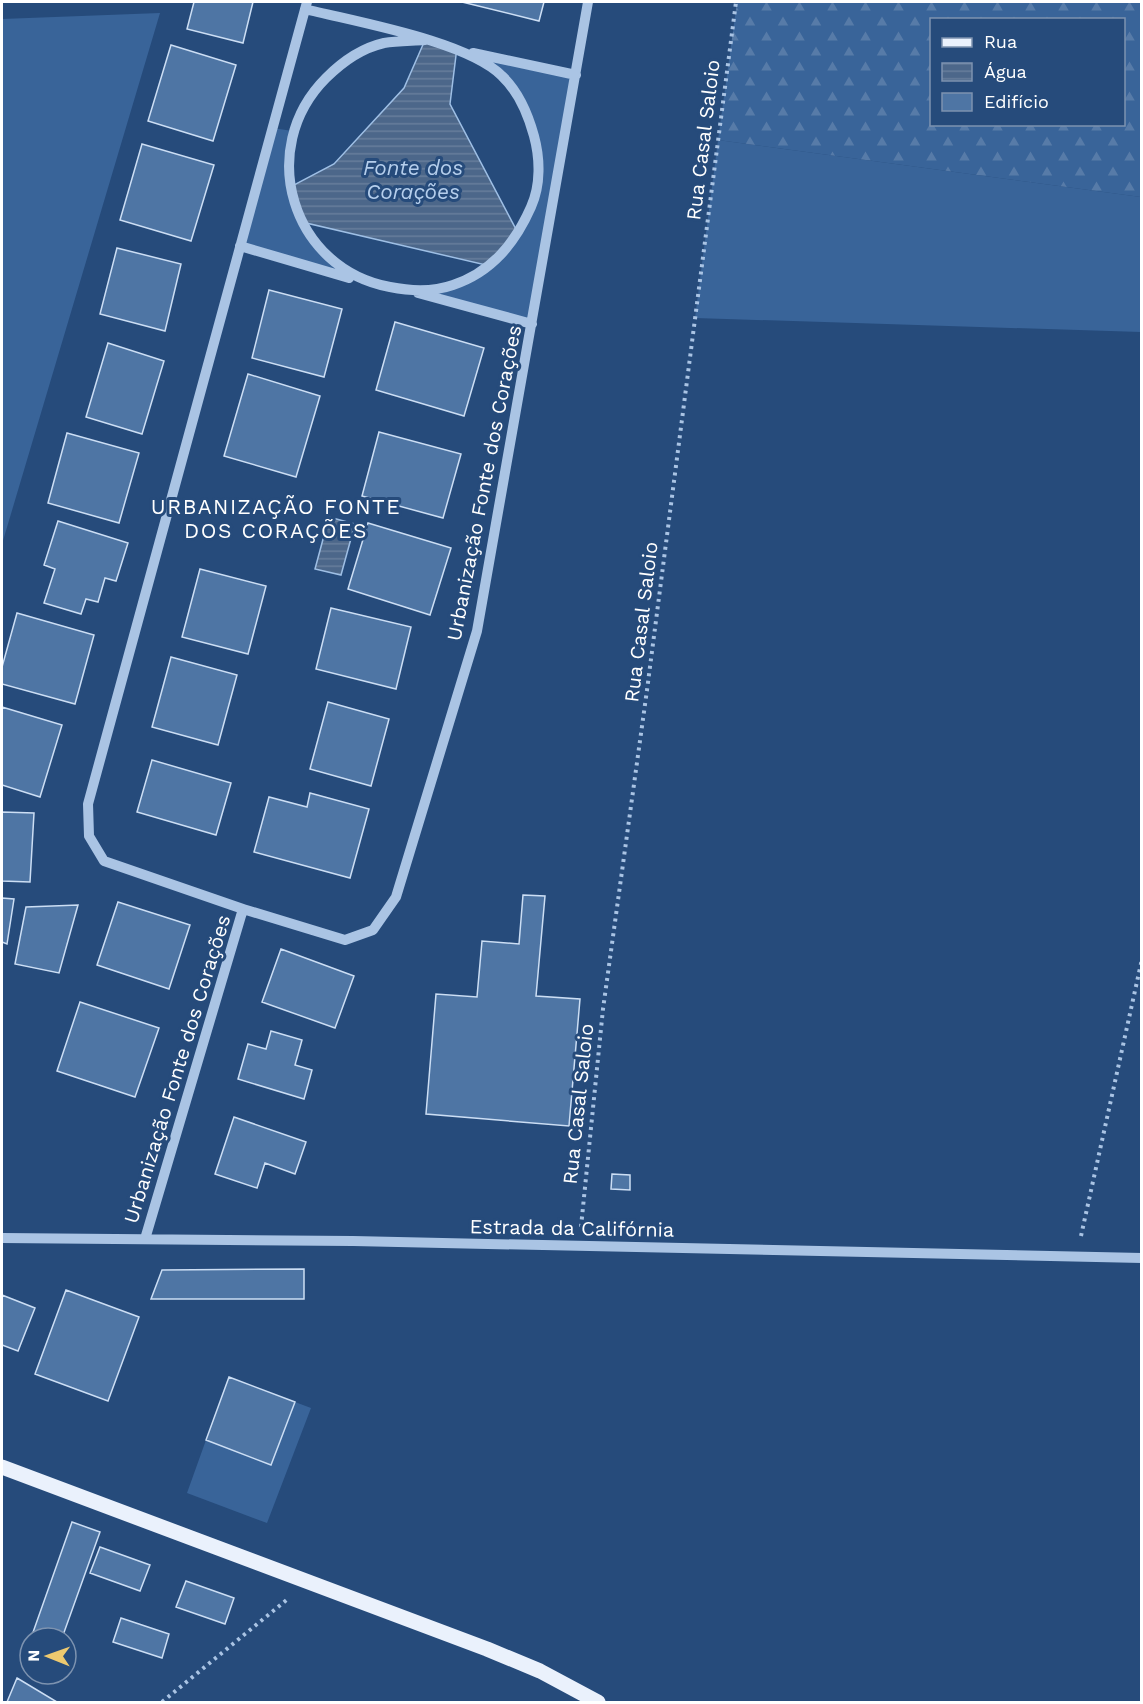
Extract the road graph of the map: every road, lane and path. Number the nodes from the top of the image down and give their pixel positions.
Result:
1 (588, 2) edge
2 (736, 2) edge
3 (306, 5) edge
4 (425, 40) junction
5 (467, 51) junction
6 (576, 75) junction
7 (272, 128) junction
8 (293, 131) junction
9 (536, 196) junction
10 (554, 198) junction
11 (240, 246) junction
12 (370, 284) junction
13 (412, 292) junction
14 (531, 324) junction
15 (243, 909) junction
16 (1142, 959) edge
17 (2, 1238) edge
18 (145, 1239) junction
19 (579, 1246) junction
20 (1076, 1257) junction
21 (1142, 1258) edge
22 (2, 1467) edge
23 (299, 1580) junction
24 (162, 1702) edge
25 (598, 1702) edge

1 - 6 street, Urbanização Fonte dos Corações
2 - 19 path, Rua Casal Saloio
3 - 4 street
3 - 7 street, Urbanização Fonte dos Corações
4 - 5 street
4 - 8 street
5 - 6 street
5 - 9 street
6 - 10 street, Urbanização Fonte dos Corações
7 - 8 street
7 - 11 street, Urbanização Fonte dos Corações
8 - 12 street
9 - 10 street
9 - 13 street
10 - 14 street, Urbanização Fonte dos Corações
11 - 12 street
11 - 15 street, Urbanização Fonte dos Corações
12 - 13 street
13 - 14 street
14 - 15 street, Urbanização Fonte dos Corações
15 - 18 street, Urbanização Fonte dos Corações
16 - 20 path
17 - 18 street, Estrada da Califórnia
18 - 19 street, Estrada da Califórnia
19 - 20 street, Estrada da Califórnia
20 - 21 street, Estrada da Califórnia
22 - 23 main road
23 - 24 path
23 - 25 main road

